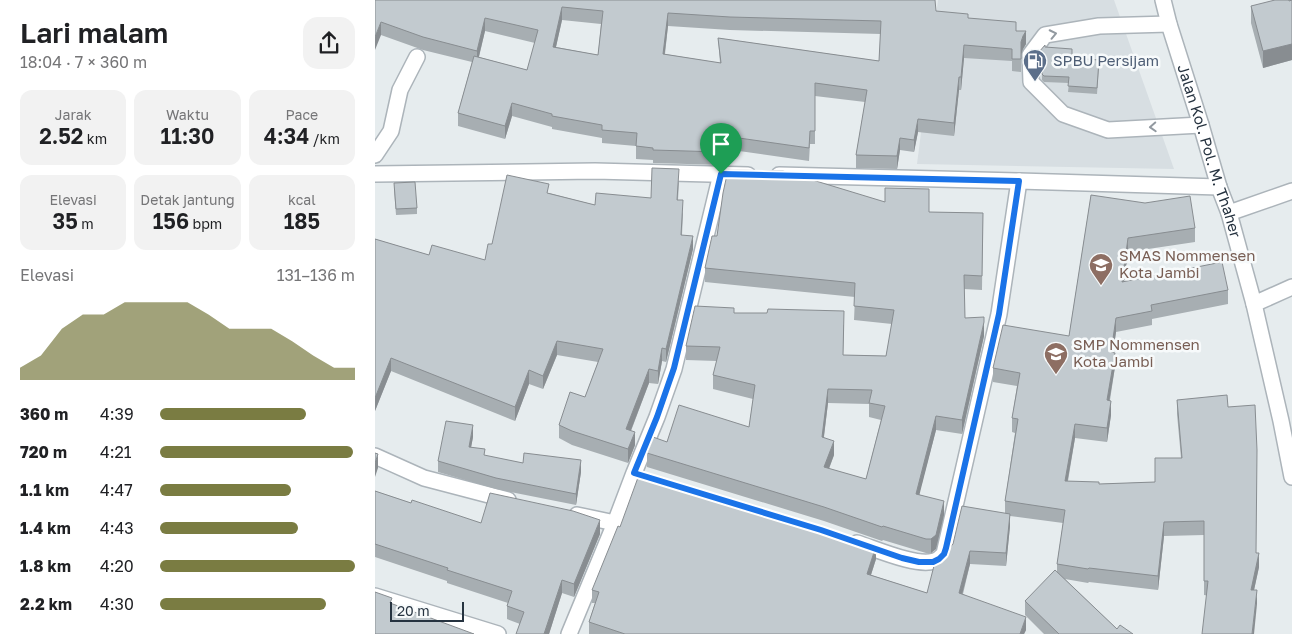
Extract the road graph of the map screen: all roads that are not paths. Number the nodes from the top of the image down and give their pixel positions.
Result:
1 (1163, 0) edge
2 (1169, 24) junction
3 (417, 57) dead end
4 (1201, 125) junction
5 (375, 155) edge
6 (375, 174) edge
7 (721, 174) junction
8 (1019, 181) junction
9 (1219, 187) junction
10 (1292, 191) edge
11 (1229, 213) junction
12 (1292, 287) edge
13 (1254, 304) junction
14 (1287, 419) edge
15 (375, 456) edge
16 (1292, 477) edge
17 (522, 503) edge
18 (559, 511) edge
19 (615, 523) junction
20 (848, 539) edge
21 (375, 596) edge
22 (498, 634) edge
23 (569, 634) edge

1 - 2 street, Jalan Kol. Pol. M. Thaher
2 - 4 street, Jalan Kol. Pol. M. Thaher
4 -> 2 street
3 - 5 street
4 - 9 street, Jalan Kol. Pol. M. Thaher
6 - 7 street
7 - 8 street
7 - 19 street
8 - 9 street
8 - 20 street
9 - 11 street, Jalan Kol. Pol. M. Thaher
10 - 11 street
11 - 13 street, Jalan Kol. Pol. M. Thaher
12 - 13 street
13 - 14 street, Jalan Kol. Pol. M. Thaher
14 - 16 street, Jalan Kol. Pol. M. Thaher
15 - 17 street
18 - 19 street
19 - 23 street
21 - 22 street

